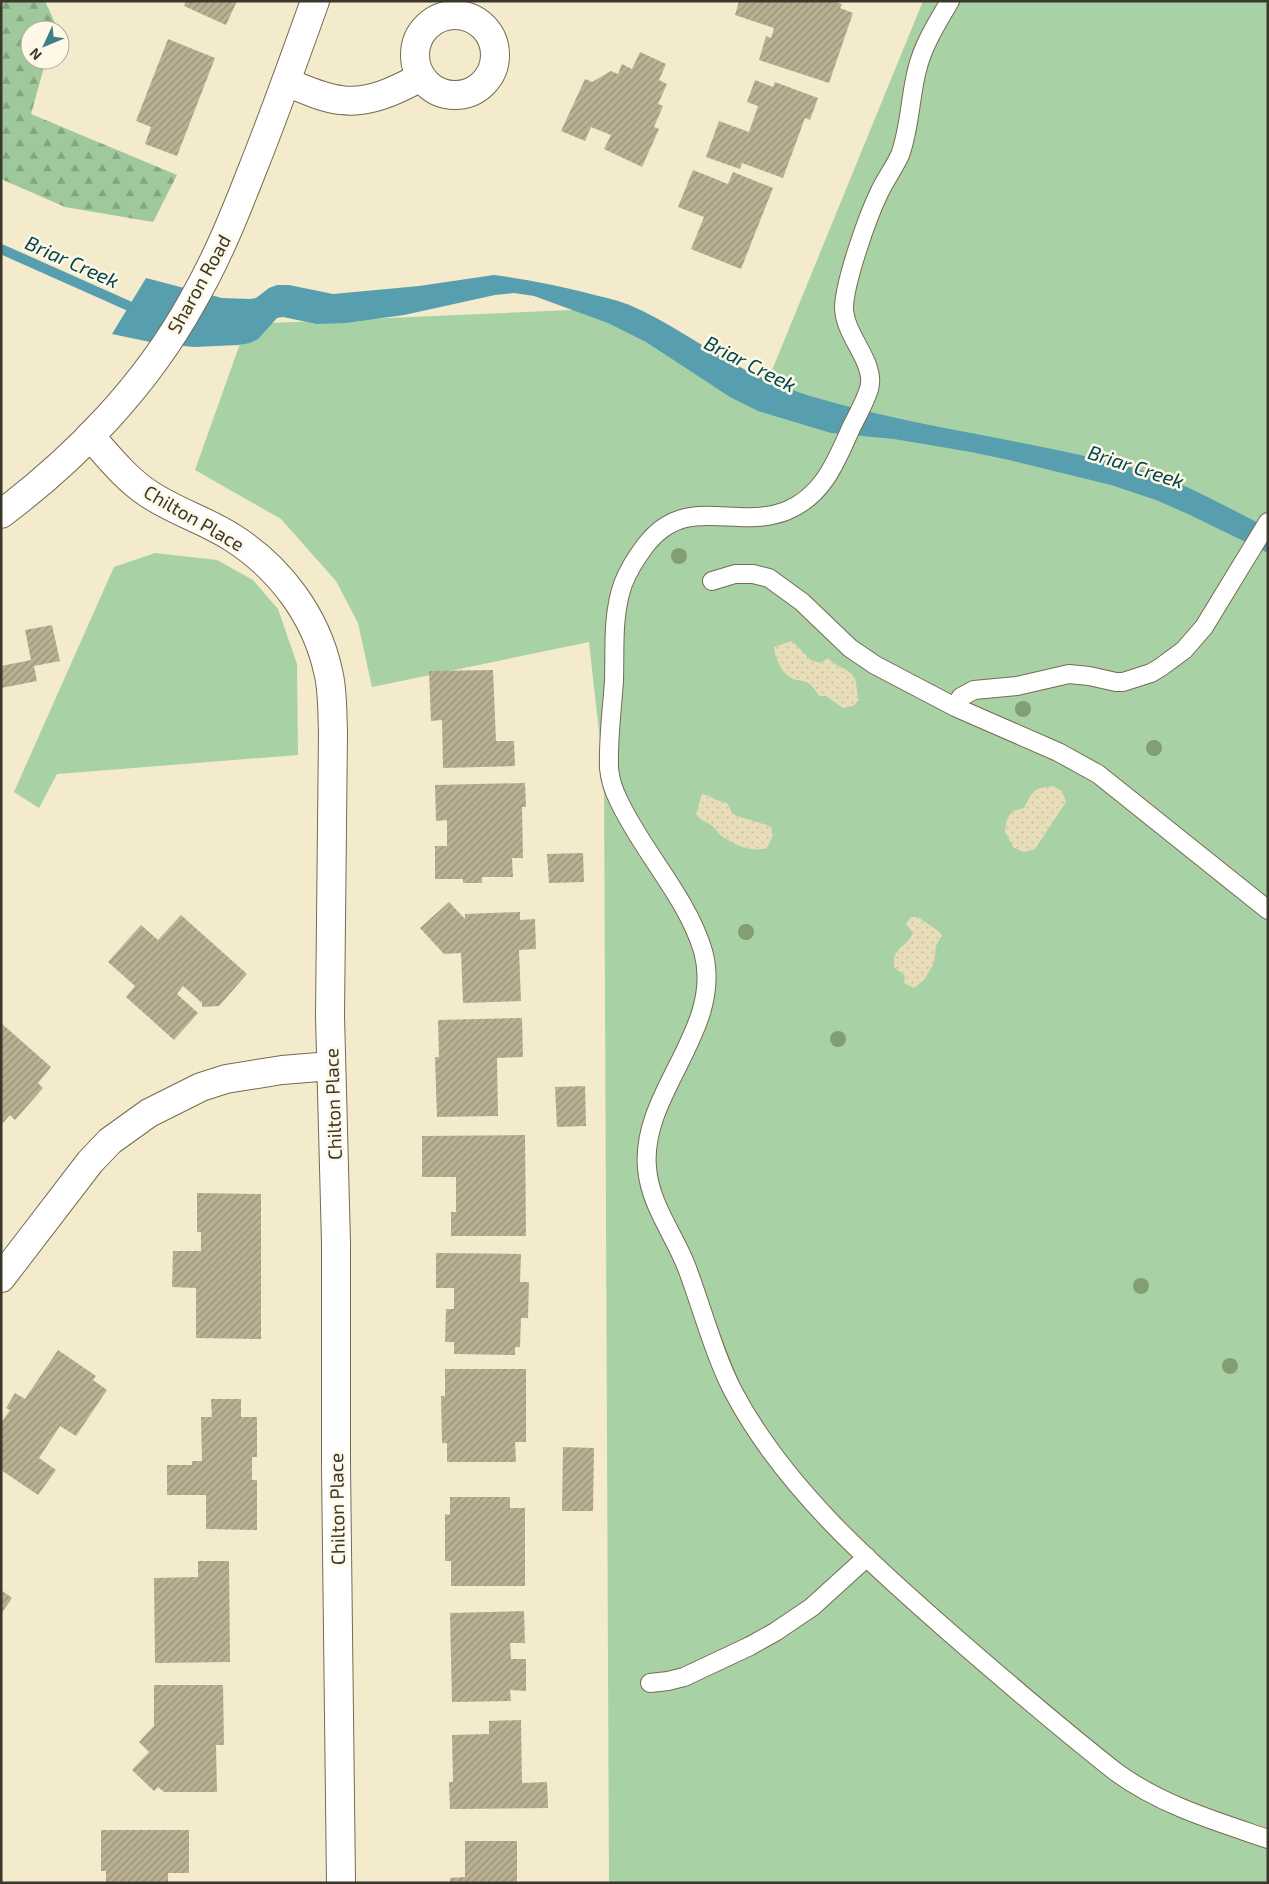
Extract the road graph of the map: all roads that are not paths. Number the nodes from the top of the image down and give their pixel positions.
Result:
1 (315, 1) edge
2 (950, 1) edge
3 (421, 77) dead end
4 (286, 82) junction
5 (90, 436) junction
6 (1, 514) edge
7 (1268, 522) edge
8 (712, 581) dead end
9 (955, 707) junction
10 (1268, 910) edge
11 (331, 1066) junction
12 (1, 1278) edge
13 (867, 1557) junction
14 (650, 1683) dead end
15 (1268, 1839) edge
16 (341, 1883) edge

1 - 4 street, Sharon Road
2 - 13 lane
3 - 4 street
4 - 5 street, Sharon Road
5 - 6 street, Sharon Road
5 - 11 street, Chilton Place
7 - 9 lane
8 - 9 lane
9 - 10 lane
11 - 12 street
11 - 16 street, Chilton Place
13 - 14 lane
13 - 15 lane

